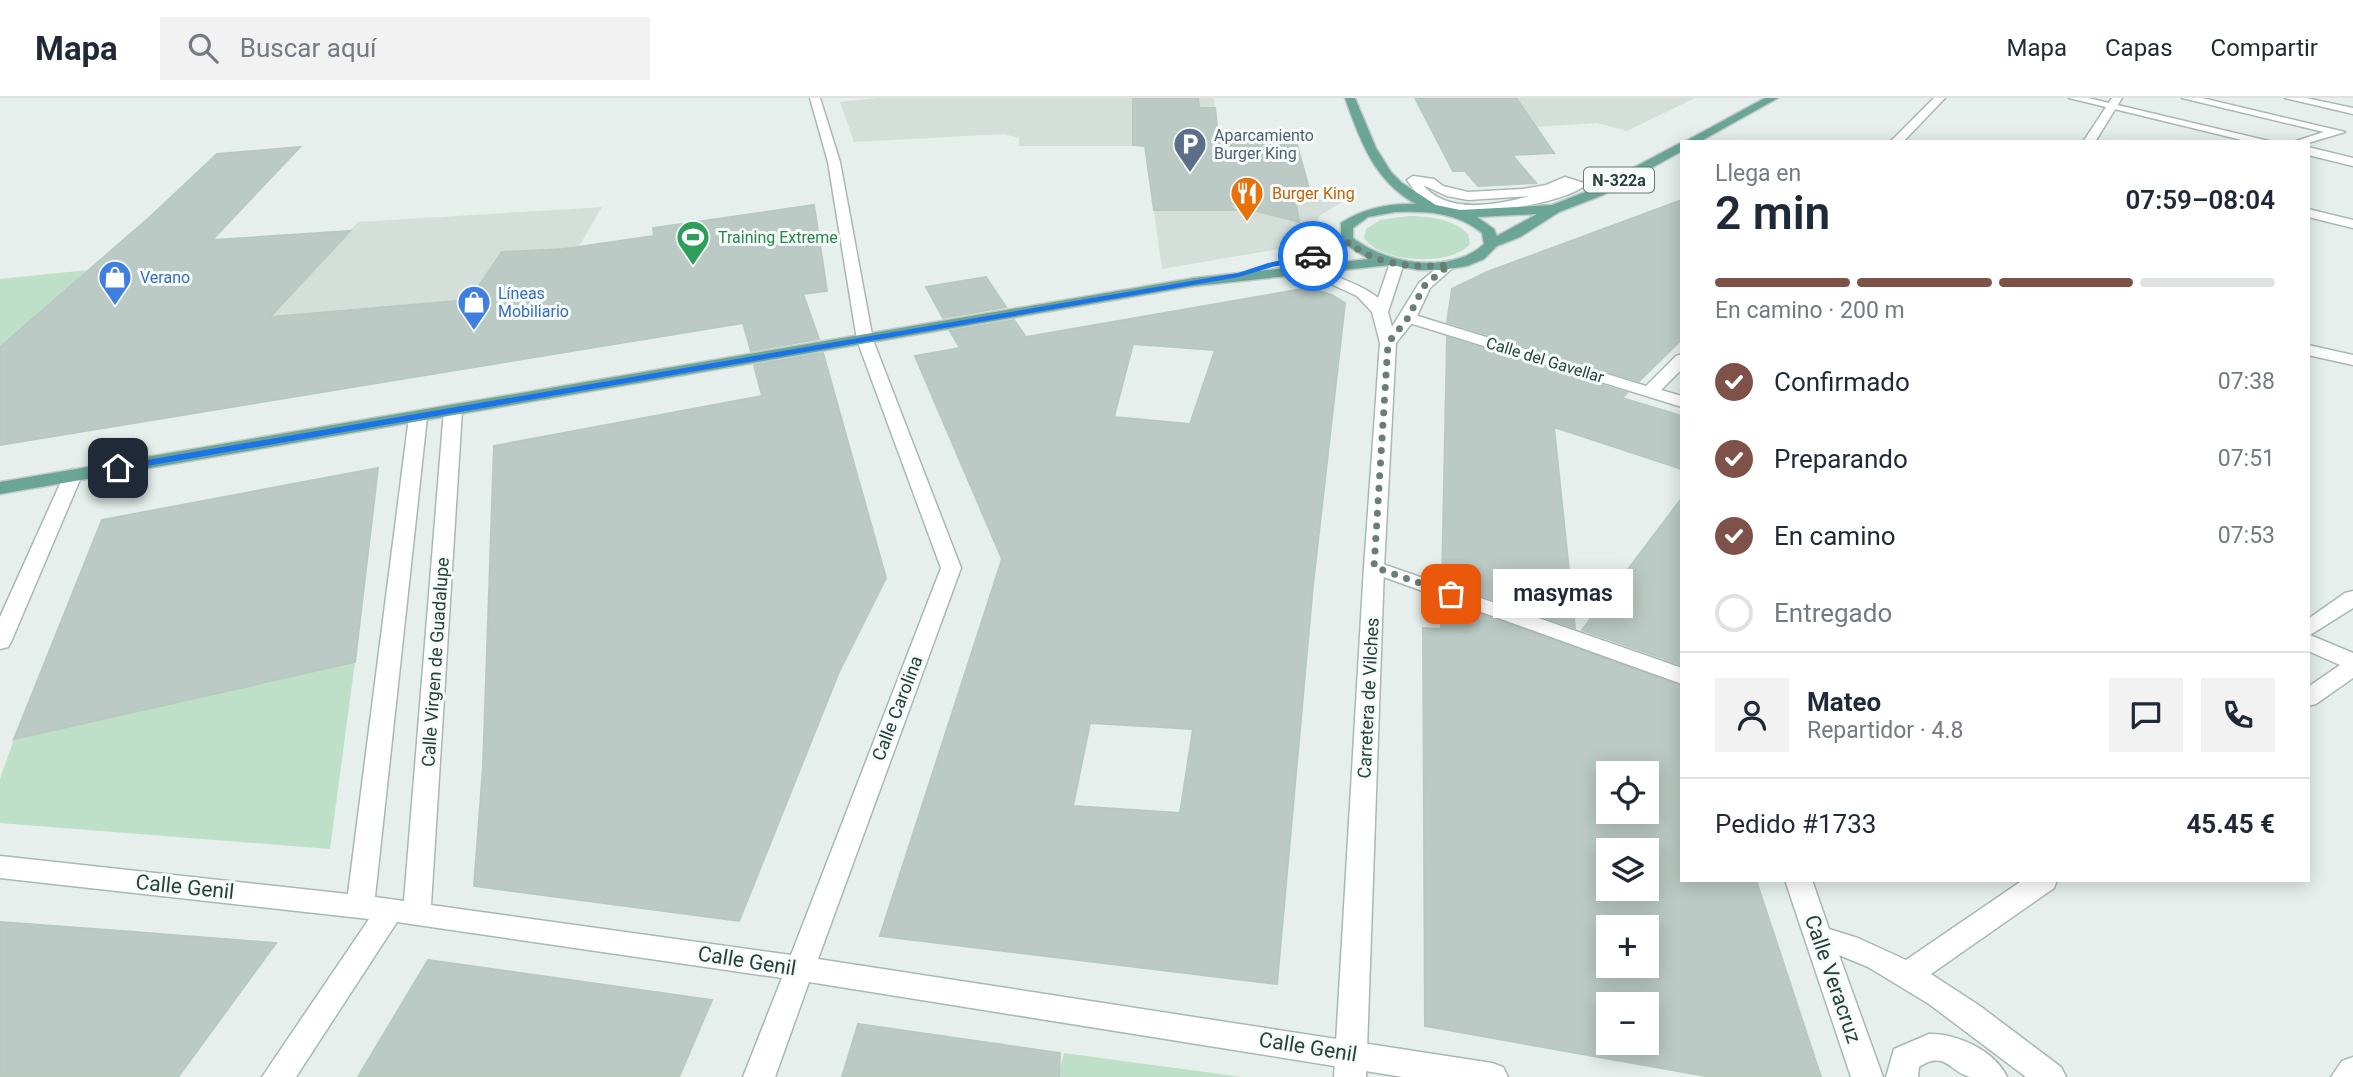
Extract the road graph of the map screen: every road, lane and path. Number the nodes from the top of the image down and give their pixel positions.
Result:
1 (818, 98) edge
2 (1350, 98) edge
3 (1773, 98) edge
4 (1940, 98) edge
5 (2074, 98) edge
6 (2187, 98) edge
7 (2290, 98) edge
8 (2336, 98) edge
9 (2115, 102) edge
10 (2353, 104) edge
11 (2353, 111) edge
12 (2353, 128) edge
13 (2339, 132) junction
14 (1694, 140) edge
15 (1898, 140) edge
16 (2091, 140) edge
17 (2259, 140) edge
18 (2308, 140) edge
19 (1680, 147) edge
20 (2310, 151) edge
21 (2353, 162) edge
22 (1379, 168) junction
23 (1566, 181) joint
24 (1376, 200) junction
25 (1554, 209) junction
26 (1438, 210) junction
27 (1457, 214) junction
28 (2310, 214) edge
29 (2353, 225) edge
30 (1492, 243) junction
31 (1338, 248) junction
32 (1393, 262) junction
33 (1449, 265) junction
34 (1282, 272) junction
35 (1239, 275) junction
36 (1380, 312) junction
37 (1408, 318) junction
38 (865, 340) junction
39 (1388, 343) junction
40 (2310, 350) edge
41 (2353, 360) edge
42 (1680, 361) edge
43 (1649, 392) junction
44 (1680, 401) edge
45 (453, 410) junction
46 (418, 417) junction
47 (73, 475) junction
48 (0, 488) edge
49 (1374, 567) junction
50 (2353, 598) edge
51 (2310, 628) edge
52 (0, 642) edge
53 (2310, 643) edge
54 (2353, 665) edge
55 (1680, 675) edge
56 (2310, 697) edge
57 (0, 867) edge
58 (1799, 882) edge
59 (2041, 882) edge
60 (360, 907) junction
61 (403, 912) junction
62 (1818, 938) junction
63 (798, 969) junction
64 (1906, 976) junction
65 (1350, 1065) edge
66 (2353, 1071) edge
67 (278, 1077) edge
68 (759, 1077) edge
69 (1492, 1077) edge
70 (1867, 1077) edge
71 (1902, 1077) edge
72 (1991, 1077) edge
73 (2050, 1077) edge
74 (2347, 1077) edge

1 - 38 street, Calle Carolina
2 - 22 main road
3 - 14 main road
4 - 15 street
5 - 9 street
6 - 13 street
7 - 11 street
8 - 10 street
9 - 16 street
9 - 17 street
12 - 13 street
13 - 18 street
19 - 25 main road, N-322a
20 - 21 street
22 - 24 main road
22 - 26 main road
23 - 23 street
24 - 26 main road, N-322a
24 - 31 main road, N-322a
25 - 27 main road, N-322a
25 - 30 main road, N-322a
26 - 27 main road, N-322a
27 - 30 main road, N-322a
28 - 29 street
30 - 33 main road, N-322a
31 - 32 main road, N-322a
31 - 35 main road, N-322a
32 - 33 main road, N-322a
32 - 34 main road, N-322a
32 - 36 street
33 - 37 street
34 - 35 main road, N-322a
34 - 36 street
35 - 38 main road, N-322a
36 - 39 street, Carretera de Vilches
37 - 39 street
37 - 43 street, Calle del Gavellar
38 - 45 main road, N-322a
38 - 63 street, Calle Carolina
39 - 49 street, Carretera de Vilches
40 - 41 street
42 - 43 street
43 - 44 street, Calle del Gavellar
45 - 46 main road, N-322a
45 - 61 street, Calle Virgen de Guadalupe
46 - 47 main road, N-322a
46 - 60 street
47 - 48 main road, N-322a
47 - 52 street
49 - 55 street
49 - 65 street, Carretera de Vilches
50 - 51 street
53 - 54 street
54 - 56 street
57 - 60 street, Calle Genil
58 - 62 street, Calle Veracruz
59 - 64 street
60 - 61 street, Calle Genil
61 - 63 street, Calle Genil
61 - 67 street, Calle Virgen de Guadalupe
62 - 64 street
62 - 70 street, Calle Veracruz
63 - 65 street, Calle Genil
63 - 68 street, Calle Carolina
64 - 73 street
65 - 69 street, Calle Genil
66 - 74 street
71 - 72 street

